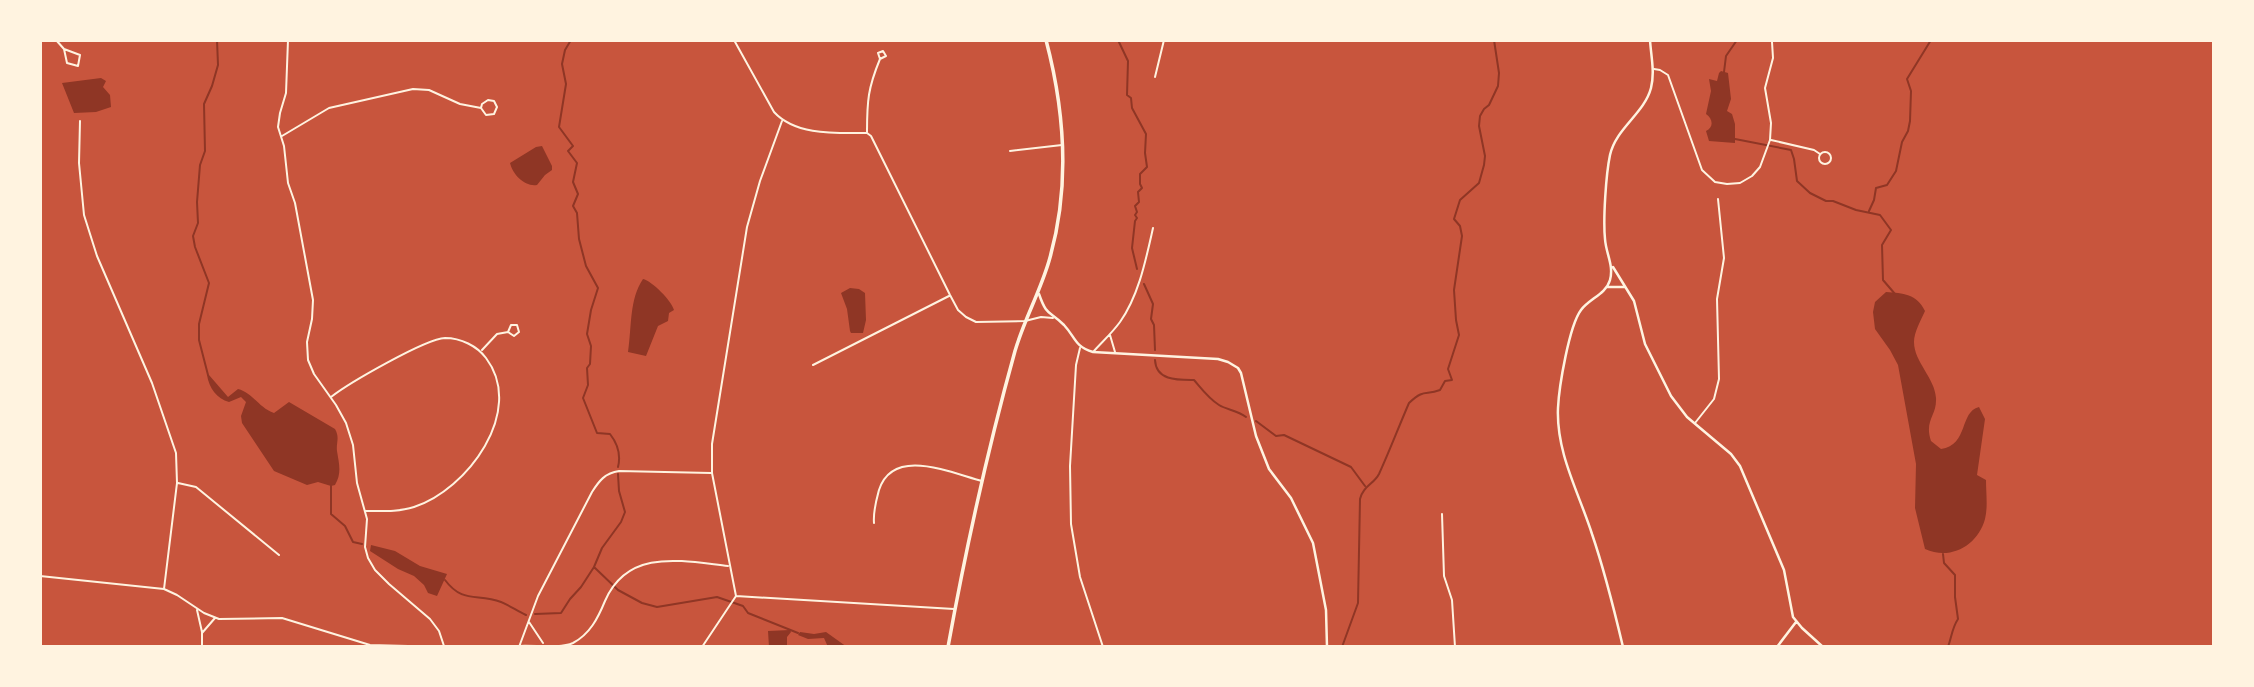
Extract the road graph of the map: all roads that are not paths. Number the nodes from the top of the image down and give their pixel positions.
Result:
1 (56, 40) edge
2 (288, 40) edge
3 (734, 40) edge
4 (1046, 40) edge
5 (1164, 40) edge
6 (1650, 40) edge
7 (1772, 42) edge
8 (64, 49) junction
9 (880, 59) dead end
10 (1653, 69) junction
11 (1155, 77) dead end
12 (481, 108) junction
13 (80, 121) dead end
14 (782, 121) junction
15 (867, 133) junction
16 (281, 136) junction
17 (1770, 140) junction
18 (1063, 145) junction
19 (1010, 150) dead end
20 (1820, 154) dead end
21 (1718, 199) dead end
22 (1153, 228) dead end
23 (1612, 266) junction
24 (1607, 287) junction
25 (1625, 287) junction
26 (1038, 292) junction
27 (950, 295) junction
28 (1053, 318) junction
29 (1025, 321) junction
30 (508, 332) dead end
31 (1110, 335) junction
32 (1080, 348) junction
33 (481, 351) junction
34 (1093, 352) junction
35 (1116, 353) junction
36 (813, 365) dead end
37 (331, 397) junction
38 (1694, 424) junction
39 (712, 473) junction
40 (983, 481) junction
41 (177, 483) junction
42 (365, 512) junction
43 (1442, 514) dead end
44 (874, 523) dead end
45 (279, 555) dead end
46 (729, 566) junction
47 (40, 576) edge
48 (164, 589) junction
49 (735, 598) junction
50 (197, 609) junction
51 (955, 609) junction
52 (215, 618) junction
53 (529, 621) junction
54 (1796, 622) junction
55 (202, 633) junction
56 (545, 645) junction
57 (422, 646) edge
58 (202, 647) edge
59 (445, 647) edge
60 (519, 647) edge
61 (702, 647) edge
62 (948, 647) edge
63 (1103, 647) edge
64 (1327, 647) edge
65 (1455, 647) edge
66 (1623, 647) edge
67 (1777, 647) edge
68 (1823, 647) edge

1 - 8 street
2 - 16 street
3 - 14 street
4 - 18 main road
5 - 11 street
6 - 10 street
7 - 17 street
8 - 8 street
9 - 15 street
10 - 17 street
10 - 23 street
12 - 12 street
12 - 16 street
13 - 41 street
14 - 15 street
14 - 39 street
15 - 27 street
16 - 37 street
17 - 20 street
18 - 19 street
18 - 26 main road
21 - 38 street
22 - 31 street
23 - 24 street
23 - 25 street
24 - 25 street
24 - 66 street
25 - 38 street
26 - 28 street
26 - 29 main road
27 - 29 street
27 - 36 street
28 - 29 street
28 - 32 street
29 - 40 main road
30 - 33 street
31 - 34 street
31 - 35 street
32 - 34 street
32 - 63 street
33 - 37 street
33 - 42 street
34 - 35 street
35 - 64 street
37 - 42 street
38 - 54 street
39 - 46 street
39 - 53 street
40 - 44 street
40 - 51 main road
41 - 45 street
41 - 48 street
42 - 59 street
43 - 65 street
46 - 49 street
46 - 56 street
47 - 48 street
48 - 50 street
49 - 51 street
49 - 61 street
50 - 52 street
50 - 55 street
51 - 62 main road
52 - 55 street
52 - 57 street
53 - 56 street
53 - 60 street
54 - 67 street
54 - 68 street
55 - 58 street
56 - 60 street
57 - 59 street

